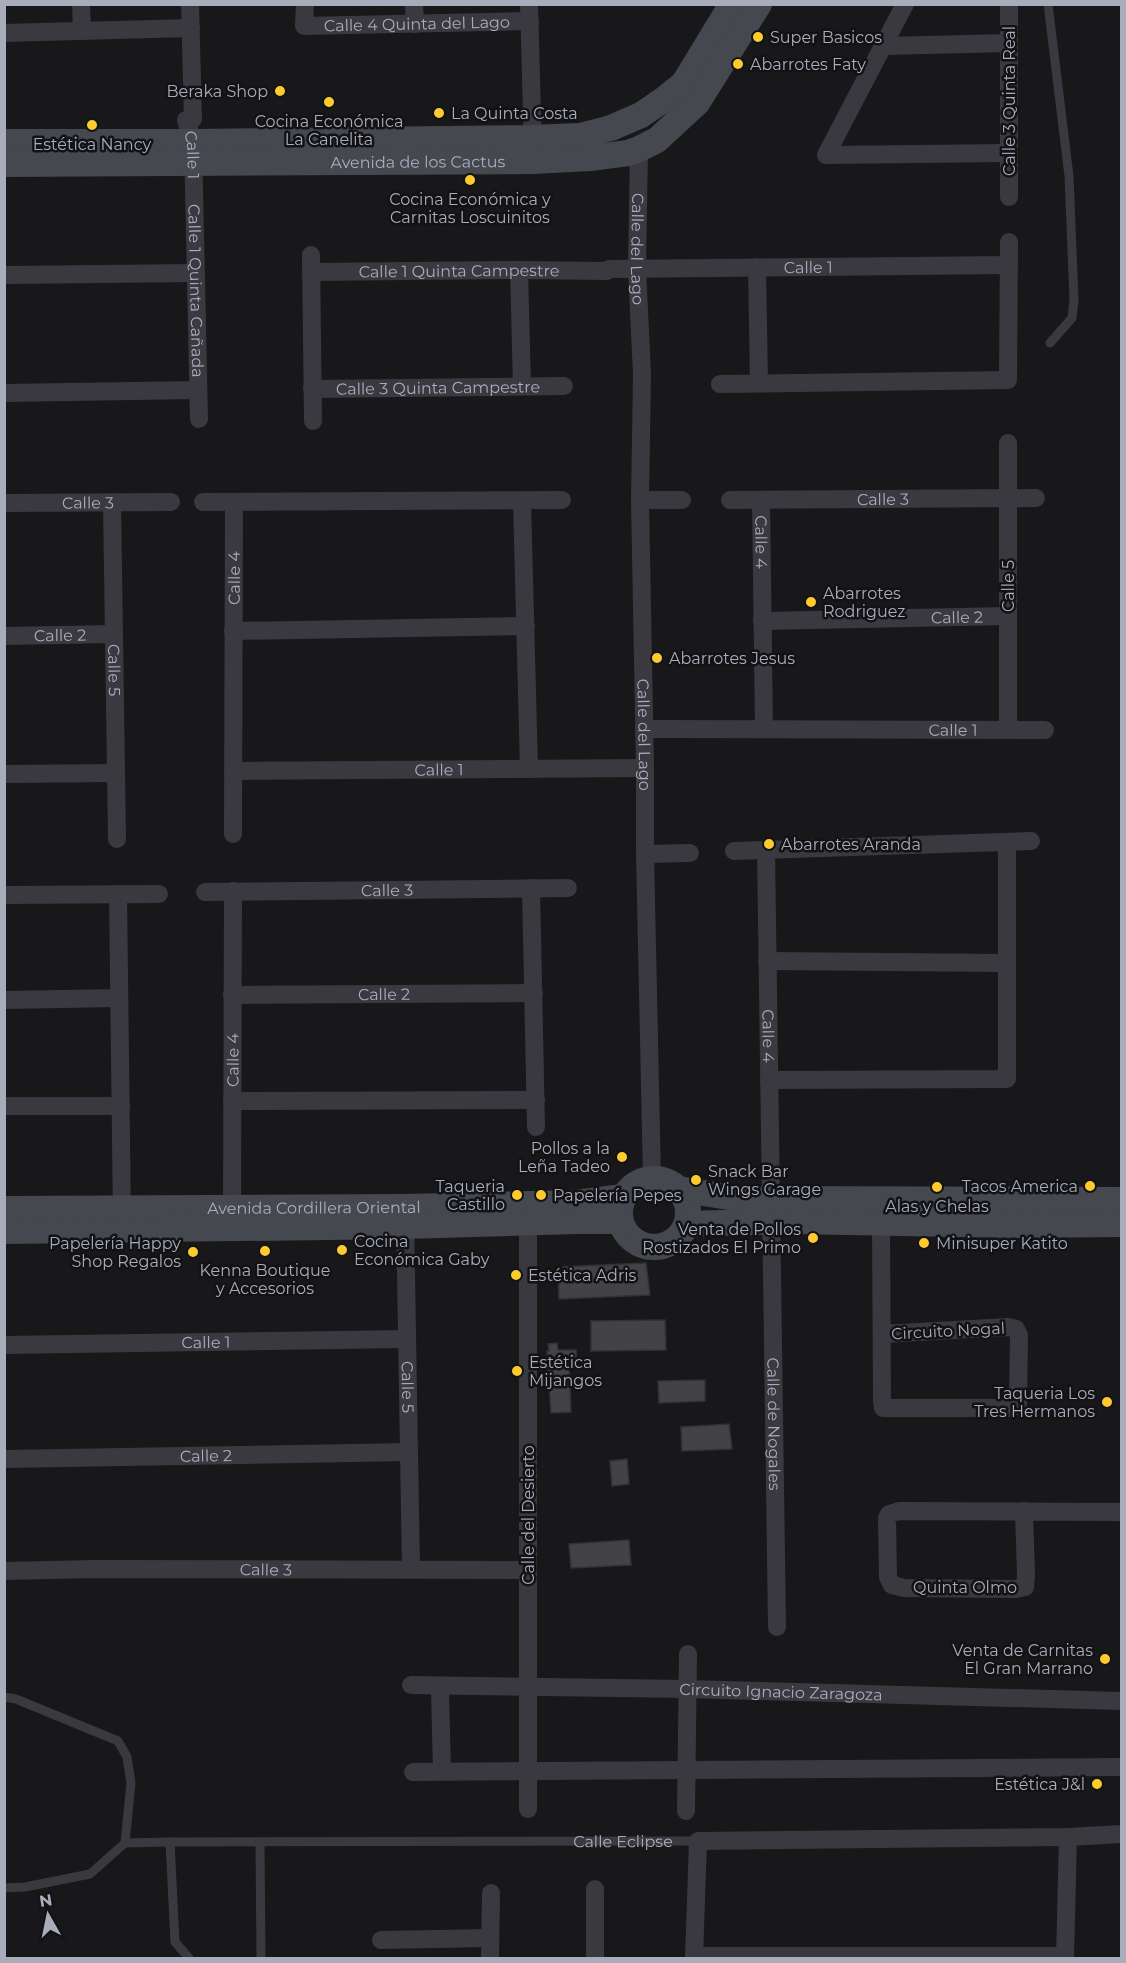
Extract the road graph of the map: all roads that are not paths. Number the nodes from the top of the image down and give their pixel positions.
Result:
1 (81, 4) edge
2 (190, 4) edge
3 (305, 4) edge
4 (414, 4) edge
5 (732, 4) edge
6 (759, 4) edge
7 (905, 4) edge
8 (1009, 4) edge
9 (1048, 4) edge
10 (530, 13) edge
11 (415, 24) junction
12 (191, 28) junction
13 (82, 31) junction
14 (4, 33) edge
15 (1009, 43) junction
16 (883, 46) junction
17 (4, 141) edge
18 (191, 141) junction
19 (533, 149) junction
20 (639, 150) junction
21 (1009, 153) junction
22 (4, 164) edge
23 (194, 191) joint
24 (1009, 196) dead end
25 (1009, 242) dead end
26 (1009, 265) junction
27 (757, 267) junction
28 (637, 269) junction
29 (519, 270) junction
30 (608, 271) joint
31 (196, 273) junction
32 (4, 275) edge
33 (1050, 343) dead end
34 (759, 383) junction
35 (720, 384) dead end
36 (522, 386) junction
37 (564, 386) dead end
38 (312, 389) junction
39 (198, 390) junction
40 (4, 393) edge
41 (199, 419) dead end
42 (313, 421) dead end
43 (1008, 443) dead end
44 (1008, 498) junction
45 (1036, 498) dead end
46 (562, 500) dead end
47 (640, 500) junction
48 (682, 500) dead end
49 (730, 500) dead end
50 (761, 500) junction
51 (522, 501) junction
52 (4, 502) edge
53 (112, 502) junction
54 (171, 502) dead end
55 (203, 502) dead end
56 (234, 502) junction
57 (1008, 616) junction
58 (762, 621) junction
59 (526, 626) junction
60 (233, 631) junction
61 (114, 634) junction
62 (4, 636) edge
63 (644, 729) junction
64 (764, 729) junction
65 (1008, 730) junction
66 (1045, 730) dead end
67 (645, 768) junction
68 (529, 769) junction
69 (233, 771) junction
70 (116, 773) junction
71 (4, 774) edge
72 (233, 834) dead end
73 (117, 838) dead end
74 (1031, 841) dead end
75 (1007, 842) junction
76 (766, 850) junction
77 (734, 851) dead end
78 (690, 853) dead end
79 (645, 854) junction
80 (531, 888) junction
81 (568, 888) dead end
82 (205, 891) dead end
83 (232, 891) junction
84 (118, 894) junction
85 (159, 894) dead end
86 (4, 895) edge
87 (767, 961) junction
88 (1007, 963) junction
89 (534, 993) junction
90 (232, 995) junction
91 (119, 998) junction
92 (4, 1000) edge
93 (769, 1080) junction
94 (536, 1100) junction
95 (232, 1101) junction
96 (4, 1106) edge
97 (121, 1106) junction
98 (536, 1126) dead end
99 (652, 1178) junction
100 (678, 1189) junction
101 (1012, 1199) junction
102 (1122, 1200) edge
103 (4, 1209) edge
104 (622, 1209) junction
105 (771, 1211) junction
106 (405, 1217) junction
107 (232, 1218) junction
108 (122, 1219) junction
109 (528, 1222) junction
110 (880, 1223) junction
111 (687, 1224) junction
112 (1122, 1224) edge
113 (1011, 1225) junction
114 (4, 1231) edge
115 (882, 1334) junction
116 (407, 1340) junction
117 (4, 1345) edge
118 (409, 1452) junction
119 (4, 1459) edge
120 (1024, 1511) junction
121 (1122, 1512) edge
122 (411, 1569) junction
123 (528, 1570) junction
124 (4, 1571) edge
125 (777, 1627) dead end
126 (688, 1654) dead end
127 (411, 1685) dead end
128 (441, 1686) junction
129 (529, 1687) junction
130 (687, 1689) junction
131 (4, 1697) edge
132 (1122, 1701) edge
133 (1122, 1767) edge
134 (442, 1771) junction
135 (686, 1771) junction
136 (413, 1772) dead end
137 (529, 1772) junction
138 (528, 1809) dead end
139 (686, 1811) dead end
140 (1122, 1834) edge
141 (1068, 1837) junction
142 (698, 1841) junction
143 (170, 1842) junction
144 (260, 1843) junction
145 (125, 1844) junction
146 (4, 1888) edge
147 (595, 1889) dead end
148 (491, 1893) dead end
149 (490, 1938) junction
150 (381, 1940) dead end
151 (694, 1957) edge
152 (1065, 1957) edge
153 (189, 1959) edge
154 (261, 1959) edge
155 (490, 1959) edge
156 (595, 1959) edge

1 - 13 street
2 - 12 street
3 - 11 street, Calle 4 Quinta del Lago
4 - 11 street
5 - 19 street, Avenida de los Cactus
6 - 20 street, Avenida de los Cactus
7 - 16 street
8 - 15 street, Calle 3 Quinta Real
9 - 33 lane
10 - 11 street, Calle 4 Quinta del Lago
10 - 19 street
12 - 13 street
12 - 18 street, Calle 1
13 - 14 street
15 - 16 street
15 - 21 street, Calle 3 Quinta Real
16 - 21 street
17 - 18 street, Avenida de los Cactus
18 - 19 street, Avenida de los Cactus
18 - 22 street, Avenida de los Cactus
18 - 23 street, Calle 1
19 - 20 street, Avenida de los Cactus
20 - 28 street, Calle del Lago
21 - 24 street, Calle 3 Quinta Real
23 - 31 street, Calle 1 Quinta Cañada
25 - 26 street
26 - 27 street, Calle 1
26 - 34 street
27 - 28 street, Calle 1
27 - 34 street
28 - 30 street, Calle 1
28 - 47 street, Calle del Lago
29 - 30 street, Calle 1 Quinta Campestre
29 - 36 street
29 - 38 street, Calle 1 Quinta Campestre
31 - 32 street
31 - 39 street, Calle 1 Quinta Cañada
34 - 35 street
36 - 37 street, Calle 3 Quinta Campestre
36 - 38 street, Calle 3 Quinta Campestre
38 - 42 street
39 - 40 street
39 - 41 street, Calle 1 Quinta Cañada
43 - 44 street, Calle 5
44 - 45 street, Calle 3
44 - 50 street, Calle 3
44 - 57 street, Calle 5
46 - 51 street
47 - 48 street
47 - 63 street, Calle del Lago
49 - 50 street, Calle 3
50 - 58 street, Calle 4
51 - 56 street
51 - 59 street
52 - 53 street, Calle 3
53 - 54 street, Calle 3
53 - 61 street, Calle 5
55 - 56 street
56 - 60 street, Calle 4
57 - 58 street, Calle 2
57 - 65 street, Calle 5
58 - 64 street, Calle 4
59 - 60 street
59 - 68 street
60 - 69 street, Calle 4
61 - 62 street, Calle 2
61 - 70 street, Calle 5
63 - 64 street, Calle 1
63 - 67 street, Calle del Lago
64 - 65 street, Calle 1
65 - 66 street, Calle 1
67 - 68 street, Calle 1
67 - 79 street, Calle del Lago
68 - 69 street, Calle 1
69 - 72 street, Calle 4
70 - 71 street
70 - 73 street, Calle 5
74 - 75 street
75 - 76 street
75 - 88 street
76 - 77 street
76 - 87 street, Calle 4
78 - 79 street
79 - 99 street, Calle del Lago
80 - 81 street, Calle 3
80 - 83 street, Calle 3
80 - 89 street
82 - 83 street, Calle 3
83 - 90 street, Calle 4
84 - 85 street
84 - 86 street
84 - 91 street
87 - 88 street
87 - 93 street, Calle 4
88 - 93 street
89 - 90 street, Calle 2
89 - 94 street
90 - 95 street, Calle 4
91 - 92 street
91 - 97 street
93 - 105 street, Calle 4
94 - 95 street
94 - 98 street
95 - 107 street, Calle 4
96 - 97 street
97 - 108 street
99 - 100 street
99 - 104 street
100 - 105 street
100 - 111 street
101 - 102 street
101 - 105 street
101 - 113 street
103 - 108 street, Avenida Cordillera Oriental
104 - 106 street, Avenida Cordillera Oriental
104 - 109 street, Avenida Cordillera Oriental
104 - 111 street
105 - 110 street
105 - 111 street
105 - 125 street, Calle de Nogales
106 - 107 street, Avenida Cordillera Oriental
106 - 109 street, Avenida Cordillera Oriental
106 - 116 street, Calle 5
107 - 108 street, Avenida Cordillera Oriental
108 - 114 street, Avenida Cordillera Oriental
109 - 123 street, Calle del Desierto
110 - 113 street
110 - 115 street, Circuito Nogal
112 - 113 street
115 - 115 street, Circuito Nogal
116 - 117 street, Calle 1
116 - 118 street, Calle 5
118 - 119 street, Calle 2
118 - 122 street, Calle 5
120 - 120 street, Quinta Olmo
120 - 121 street, Quinta Olmo
122 - 123 street, Calle 3
122 - 124 street, Calle 3
123 - 129 street, Calle del Desierto
126 - 130 street
127 - 128 street, Circuito Ignacio Zaragoza
128 - 129 street, Circuito Ignacio Zaragoza
128 - 134 street
129 - 130 street, Circuito Ignacio Zaragoza
129 - 137 street, Calle del Desierto
130 - 132 street, Circuito Ignacio Zaragoza
130 - 135 street
131 - 145 lane
133 - 135 street
134 - 136 street
134 - 137 street
135 - 137 street
135 - 139 street
137 - 138 street, Calle del Desierto
140 - 141 street, Calle Eclipse
141 - 142 street, Calle Eclipse
141 - 152 street
142 - 144 lane, Calle Eclipse
142 - 151 street
143 - 144 lane, Calle Eclipse
143 - 145 lane, Calle Eclipse
143 - 153 lane
144 - 154 lane
145 - 146 lane
147 - 156 street
148 - 149 street
149 - 150 street
149 - 155 street
151 - 152 street

